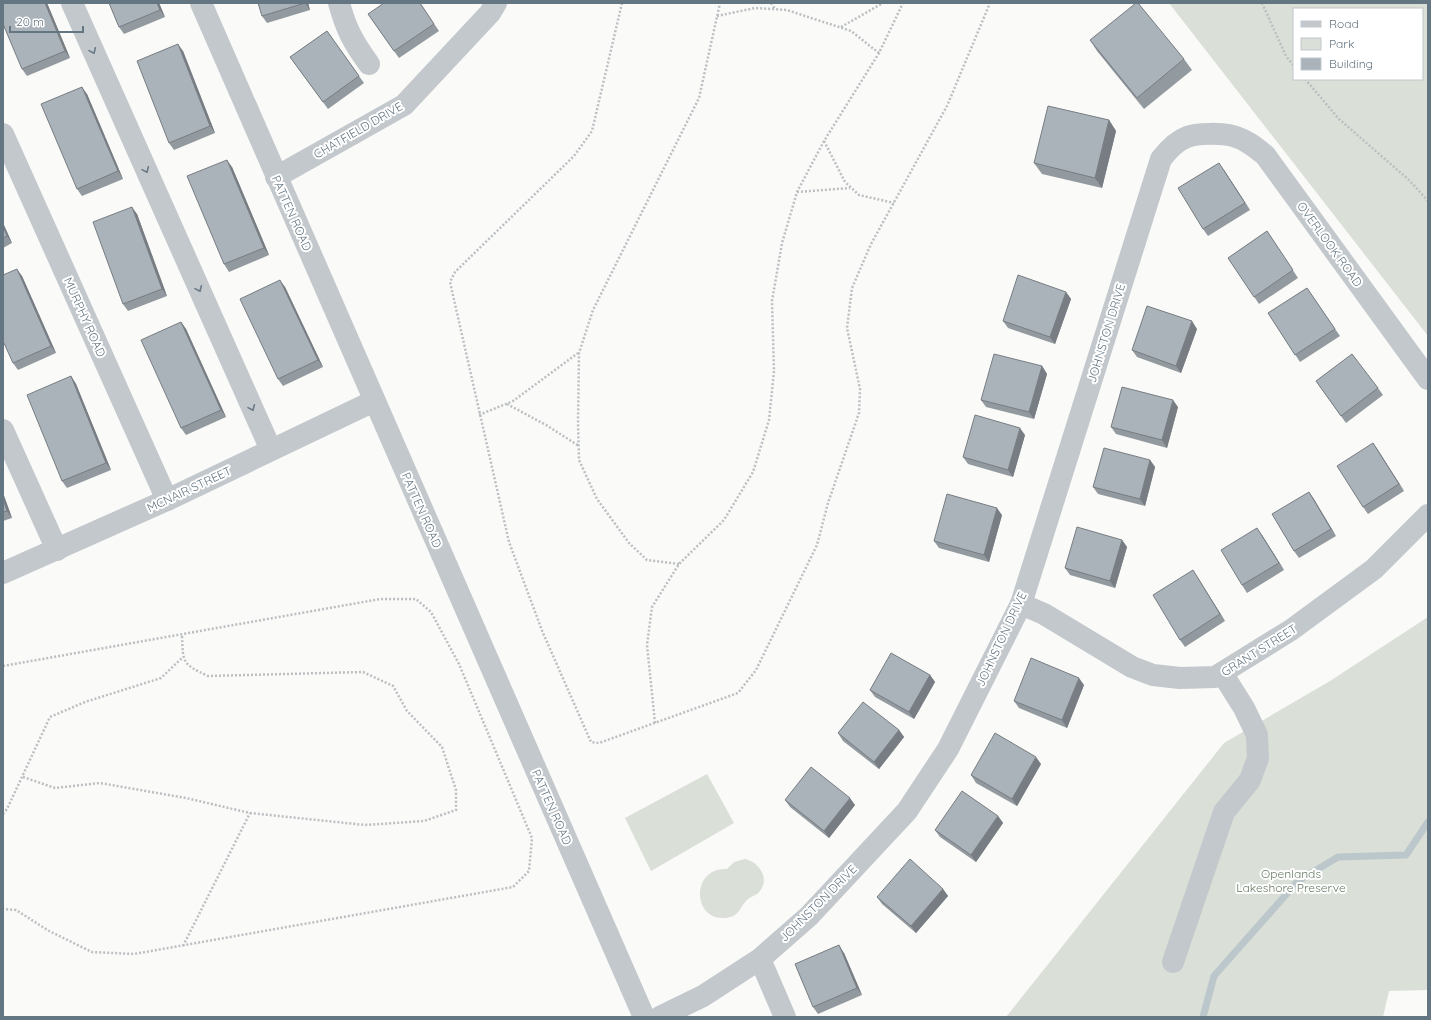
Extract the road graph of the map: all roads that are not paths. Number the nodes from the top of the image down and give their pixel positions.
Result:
1 (72, 3) edge
2 (201, 3) edge
3 (339, 3) edge
4 (496, 3) edge
5 (369, 64) dead end
6 (3, 134) edge
7 (1214, 134) joint
8 (276, 177) junction
9 (1428, 379) edge
10 (374, 401) junction
11 (3, 430) edge
12 (271, 450) junction
13 (166, 500) junction
14 (1428, 515) edge
15 (57, 550) junction
16 (3, 573) edge
17 (1020, 604) junction
18 (1222, 673) junction
19 (760, 959) junction
20 (1173, 962) dead end
21 (644, 1017) edge
22 (660, 1017) edge
23 (785, 1017) edge

1 -> 12 street
2 - 8 street, PATTEN ROAD
3 - 5 street
4 - 8 street, CHATFIELD DRIVE
6 - 13 street, MURPHY ROAD
7 - 9 street, OVERLOOK ROAD
7 - 17 street, JOHNSTON DRIVE
8 - 10 street, PATTEN ROAD
10 - 12 street, MCNAIR STREET
10 - 21 street, PATTEN ROAD
11 - 15 street
12 - 13 street, MCNAIR STREET
13 - 15 street, MCNAIR STREET
14 - 18 street, GRANT STREET
15 - 16 street, MCNAIR STREET
17 - 18 street, GRANT STREET
17 - 19 street, JOHNSTON DRIVE
18 - 20 street
19 - 22 street, JOHNSTON DRIVE
19 - 23 street

